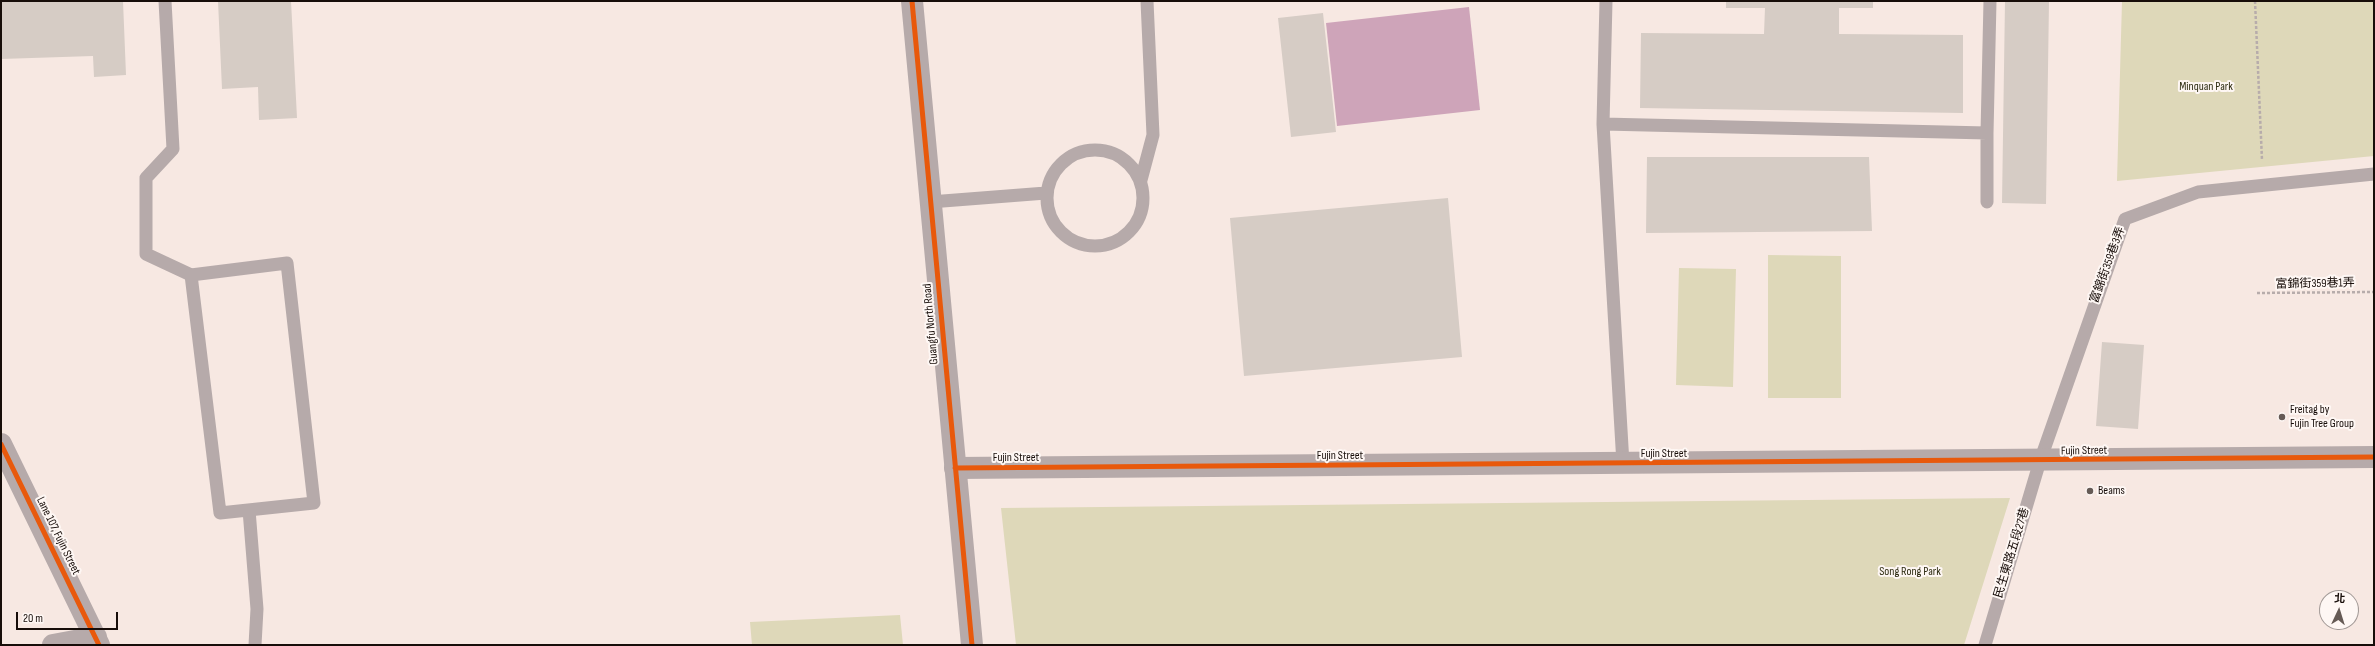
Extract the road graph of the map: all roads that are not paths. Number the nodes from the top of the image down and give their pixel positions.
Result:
1 (165, 1) edge
2 (912, 1) edge
3 (1147, 1) edge
4 (1606, 1) edge
5 (1990, 1) edge
6 (1603, 124) junction
7 (1988, 133) junction
8 (2374, 174) edge
9 (1141, 180) junction
10 (1046, 193) junction
11 (930, 202) junction
12 (1987, 202) dead end
13 (191, 275) junction
14 (1, 444) edge
15 (2374, 457) edge
16 (2040, 461) junction
17 (1623, 464) junction
18 (955, 468) junction
19 (248, 510) junction
20 (97, 641) edge
21 (53, 645) edge
22 (255, 645) edge
23 (972, 645) edge
24 (1985, 645) edge

1 - 13 lane
2 - 11 street, Guangfu North Road
3 - 9 lane
4 - 6 lane
5 - 7 lane
6 - 7 lane
6 - 17 lane
7 - 12 lane
8 - 16 lane, 富錦街359巷3弄
9 - 10 lane
9 - 10 lane
10 - 11 lane
11 - 18 street, Guangfu North Road
13 - 19 lane
13 - 19 lane
14 - 20 street, Lane 107, Fujin Street
15 - 16 street, Fujin Street
16 - 17 street, Fujin Street
16 - 24 lane, 民生東路五段27巷
17 - 18 street, Fujin Street
18 - 23 street, Guangfu North Road
19 - 22 lane
20 - 21 street

